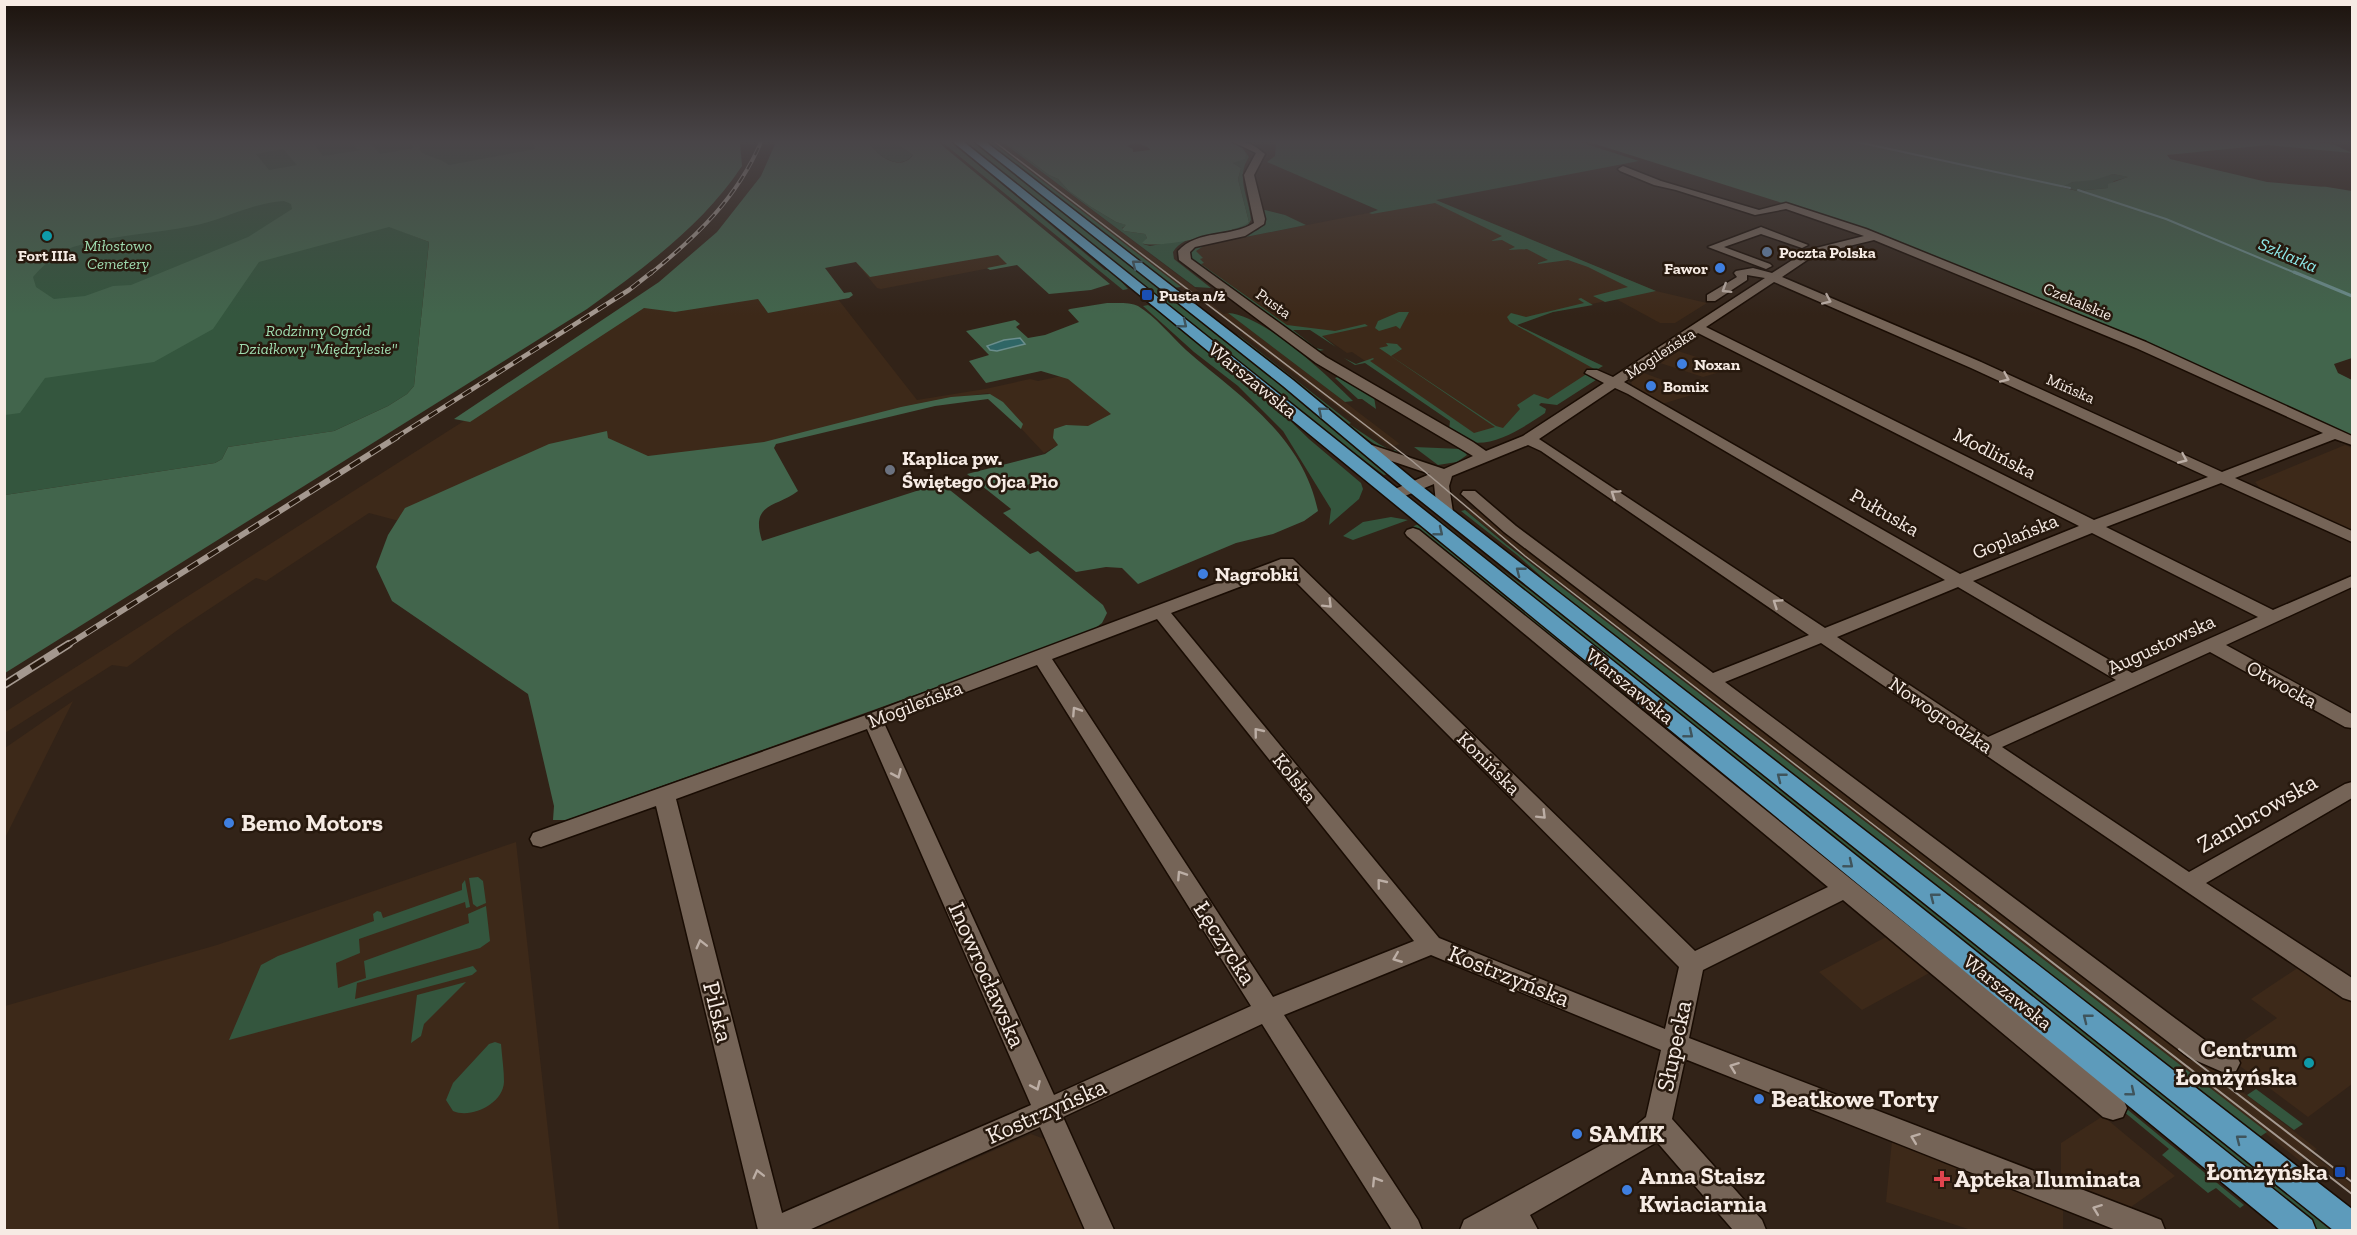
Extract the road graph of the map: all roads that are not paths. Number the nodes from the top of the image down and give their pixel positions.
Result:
1 (1029, 200) edge
2 (1054, 200) edge
3 (1255, 200) edge
4 (1717, 200) edge
5 (1875, 236) junction
6 (1802, 245) dead end
7 (1770, 271) junction
8 (1711, 298) dead end
9 (1698, 328) junction
10 (1592, 373) dead end
11 (1615, 382) junction
12 (2335, 434) junction
13 (1528, 439) junction
14 (2352, 441) edge
15 (1367, 448) junction
16 (1485, 458) junction
17 (1444, 474) junction
18 (2225, 477) junction
19 (1413, 487) junction
20 (1469, 494) dead end
21 (1394, 495) junction
22 (1445, 512) junction
23 (2094, 526) junction
24 (1413, 533) dead end
25 (2352, 537) edge
26 (1287, 563) joint
27 (1959, 580) junction
28 (2352, 581) edge
29 (1159, 610) junction
30 (2272, 617) junction
31 (1825, 636) junction
32 (2211, 645) junction
33 (1041, 656) junction
34 (1711, 681) junction
35 (2133, 681) junction
36 (873, 720) junction
37 (2352, 722) edge
38 (1987, 746) junction
39 (2352, 789) edge
40 (664, 794) junction
41 (541, 839) dead end
42 (2188, 883) junction
43 (1846, 888) junction
44 (1431, 945) junction
45 (1692, 964) junction
46 (2352, 991) edge
47 (1268, 1010) junction
48 (1675, 1044) junction
49 (2227, 1063) dead end
50 (2113, 1108) dead end
51 (1047, 1111) junction
52 (1658, 1123) junction
53 (1516, 1221) edge
54 (2352, 1227) edge
55 (772, 1230) edge
56 (777, 1230) edge
57 (1100, 1230) edge
58 (1408, 1230) edge
59 (1474, 1230) edge
60 (1752, 1230) edge
61 (2151, 1230) edge
62 (2302, 1230) edge

1 -> 21 main road, Warszawska
15 -> 2 main road, Warszawska
3 - 16 street, Pusta
4 - 5 street, Czekalskie
5 - 7 street, Mogileńska
5 - 12 street, Czekalskie
6 - 7 street
7 -> 8 street
7 - 9 street, Mogileńska
7 -> 18 street, Mińska
9 - 11 street, Mogileńska
9 - 23 street, Modlińska
10 - 11 street, Pułtuska
11 - 13 street, Mogileńska
11 - 27 street, Pułtuska
12 - 14 street, Czekalskie
12 - 18 street, Goplańska
13 - 16 street, Mogileńska
31 -> 13 street, Nowogrodzka
15 - 17 street, Warszawska
15 - 19 main road, Warszawska
16 - 17 street, Mogileńska
17 - 19 street, Mogileńska
17 - 22 street
18 - 23 street, Goplańska
18 - 25 street, Mińska
19 - 21 street, Mogileńska
19 - 22 main road, Warszawska
20 - 34 street
21 -> 62 main road, Warszawska
54 -> 22 main road, Warszawska
23 - 27 street, Goplańska
23 - 30 street, Modlińska
24 - 43 street, Warszawska
26 - 29 street, Mogileńska
26 -> 45 street, Konińska
27 - 31 street, Goplańska
27 - 35 street, Pułtuska
28 - 30 street, Augustowska
29 - 33 street, Mogileńska
44 -> 29 street, Kolska
30 - 32 street, Augustowska
31 - 34 street, Goplańska
31 - 38 street, Nowogrodzka
32 - 35 street, Augustowska
32 - 37 street, Otwocka
33 - 36 street, Mogileńska
47 -> 33 street, Łęczycka
34 - 49 street
35 - 38 street, Augustowska
36 - 40 street, Mogileńska
36 -> 51 street, Inowrocławska
38 - 42 street, Nowogrodzka
39 - 42 street, Zambrowska
40 - 41 street, Mogileńska
55 -> 40 street, Pilska
42 - 46 street, Nowogrodzka
43 - 45 street
43 - 50 street, Warszawska
44 -> 47 street, Kostrzyńska
44 - 48 street, Kostrzyńska
45 - 48 street, Słupecka
47 - 51 street, Kostrzyńska
58 -> 47 street, Łęczycka
48 - 52 street, Słupecka
61 -> 48 street, Kostrzyńska
51 - 56 street, Kostrzyńska
51 - 57 street, Inowrocławska
52 - 53 street
52 - 60 street
53 - 59 street

